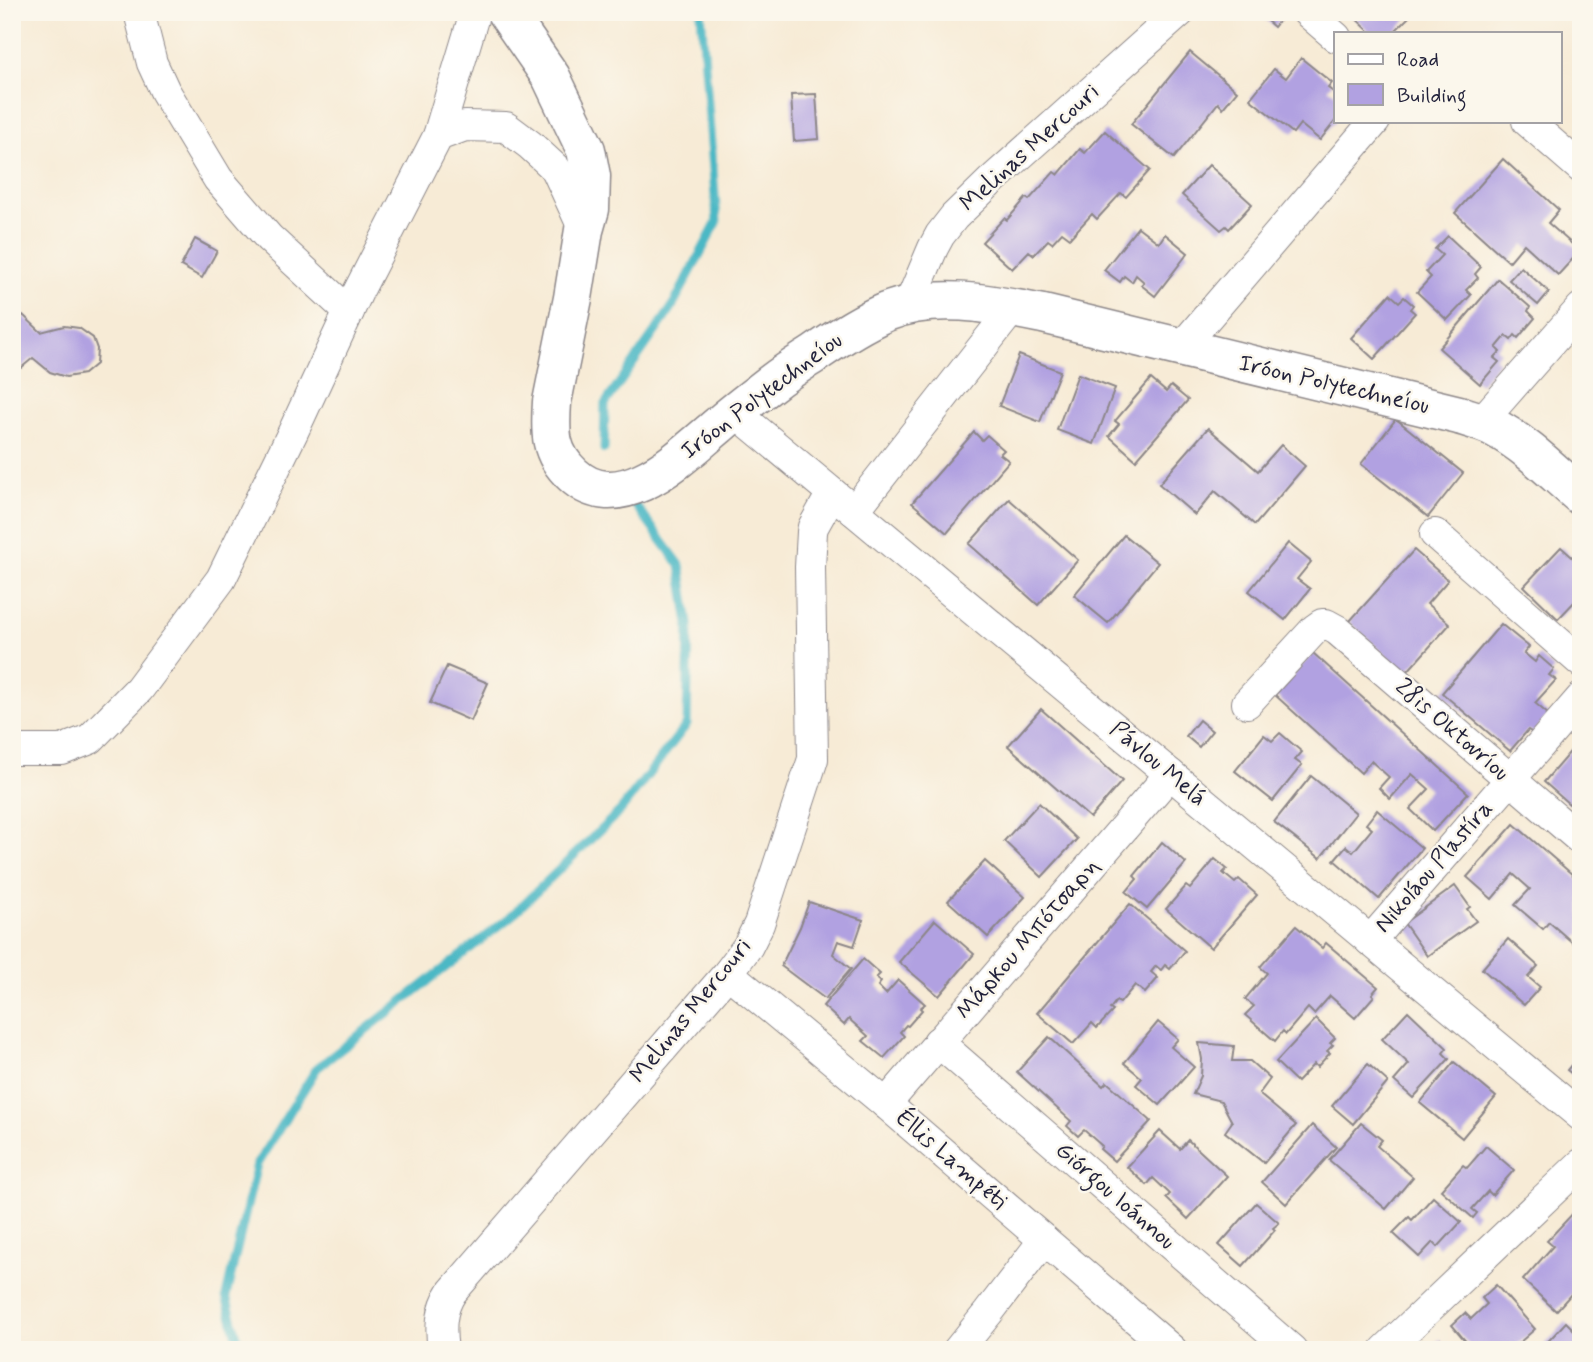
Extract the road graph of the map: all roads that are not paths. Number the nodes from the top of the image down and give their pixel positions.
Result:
1 (139, 12) edge
2 (472, 12) edge
3 (506, 12) edge
4 (1180, 12) edge
5 (1307, 12) edge
6 (1334, 35) edge
7 (1374, 122) edge
8 (1528, 122) edge
9 (438, 136) junction
10 (1581, 168) edge
11 (584, 230) junction
12 (909, 305) junction
13 (1013, 308) junction
14 (1581, 308) edge
15 (348, 312) junction
16 (1181, 349) junction
17 (735, 412) junction
18 (1480, 422) junction
19 (1581, 496) edge
20 (843, 502) junction
21 (1435, 534) dead end
22 (1581, 662) edge
23 (1581, 698) edge
24 (1247, 703) dead end
25 (12, 750) edge
26 (1170, 774) junction
27 (1510, 780) junction
28 (1581, 840) edge
29 (1370, 941) junction
30 (728, 973) junction
31 (938, 1042) junction
32 (886, 1104) junction
33 (1581, 1116) edge
34 (1581, 1164) edge
35 (1044, 1240) junction
36 (443, 1350) edge
37 (958, 1350) edge
38 (1172, 1350) edge
39 (1292, 1350) edge
40 (1385, 1350) edge

1 - 15 street
2 - 9 street
3 - 11 street, Iróon Polytechneíou
4 - 12 street, Melinas Mercouri
5 - 6 street
7 - 16 street
8 - 10 street
9 - 11 street
9 - 15 street
11 - 17 street, Iróon Polytechneíou
12 - 13 street, Iróon Polytechneíou
12 - 17 street, Iróon Polytechneíou
13 - 16 street, Iróon Polytechneíou
13 - 20 street, Melinas Mercouri
14 - 18 street
15 - 25 street
16 - 18 street, Iróon Polytechneíou
17 - 20 street, Pávlou Melá
18 - 19 street, Iróon Polytechneíou
20 - 26 street, Pávlou Melá
20 - 30 street, Melinas Mercouri
21 - 22 street
23 - 27 street, Nikoláou Plastíra
24 - 27 street, 28is Oktovríou
26 - 29 street, Pávlou Melá
26 - 31 street, Μάρκου Μπότσαρη
27 - 28 street, 28is Oktovríou
27 - 29 street, Nikoláou Plastíra
29 - 33 street, Pávlou Melá
30 - 32 street, Éllis Lampéti
30 - 36 street, Melinas Mercouri
31 - 32 street, Μάρκου Μπότσαρη
31 - 39 street, Giórgou Ioánnou
32 - 35 street, Éllis Lampéti
34 - 40 street
35 - 37 street
35 - 38 street, Éllis Lampéti

